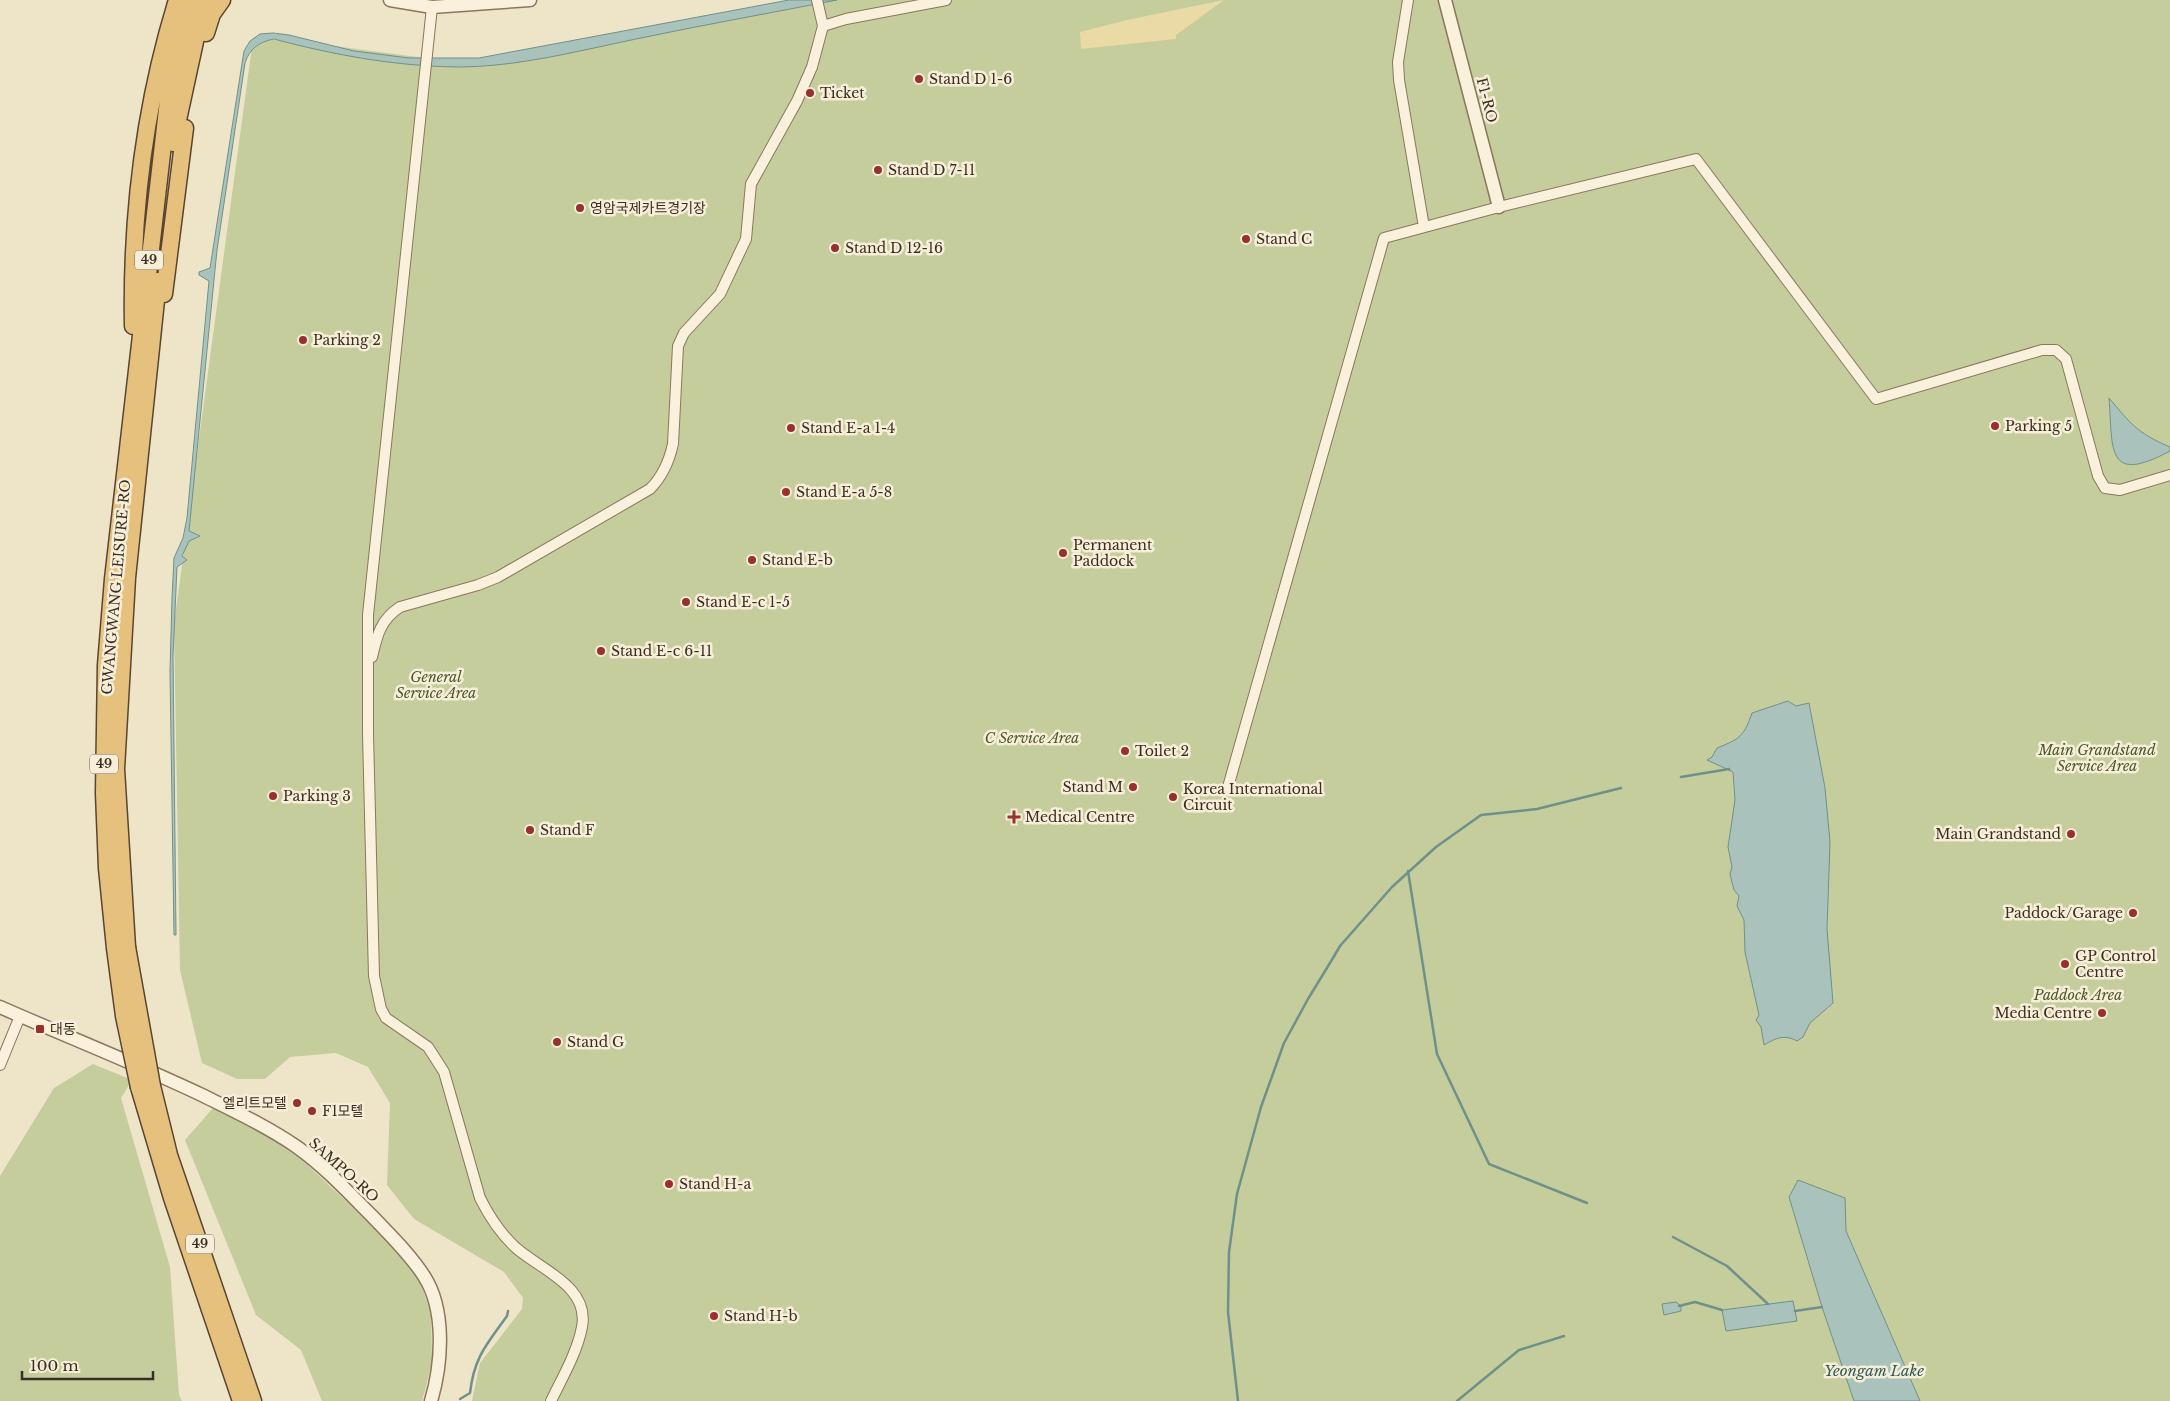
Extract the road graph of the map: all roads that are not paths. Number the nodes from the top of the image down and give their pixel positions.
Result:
1 (222, 0) edge
2 (390, 0) edge
3 (530, 0) edge
4 (816, 0) edge
5 (946, 0) edge
6 (1408, 0) edge
7 (1446, 0) edge
8 (180, 1) edge
9 (211, 5) edge
10 (432, 7) junction
11 (823, 26) junction
12 (1499, 207) junction
13 (1424, 227) junction
14 (141, 397) junction
15 (2170, 475) edge
16 (370, 600) junction
17 (400, 607) junction
18 (368, 678) junction
19 (1228, 786) dead end
20 (0, 1007) edge
21 (20, 1016) junction
22 (0, 1065) edge
23 (145, 1087) junction
24 (241, 1401) edge
25 (253, 1401) edge
26 (431, 1401) edge
27 (551, 1401) edge

1 - 9 highway
2 - 10 street
3 - 10 street
4 - 11 street
5 - 11 street
6 - 13 street
7 - 12 street, F1-RO
8 - 14 highway
9 - 14 highway
10 - 16 street
11 - 17 street
12 - 13 street
12 - 15 street
13 - 19 street
14 - 23 highway, GWANGWANG LEISURE-RO / 49, bridge
16 - 17 street
16 - 18 street
17 - 18 street
18 - 27 street
20 - 21 street, SAMPO-RO
21 - 22 street
21 - 26 street, SAMPO-RO
23 - 24 highway, GWANGWANG LEISURE-RO / 49
23 - 25 highway, GWANGWANG LEISURE-RO / 49

